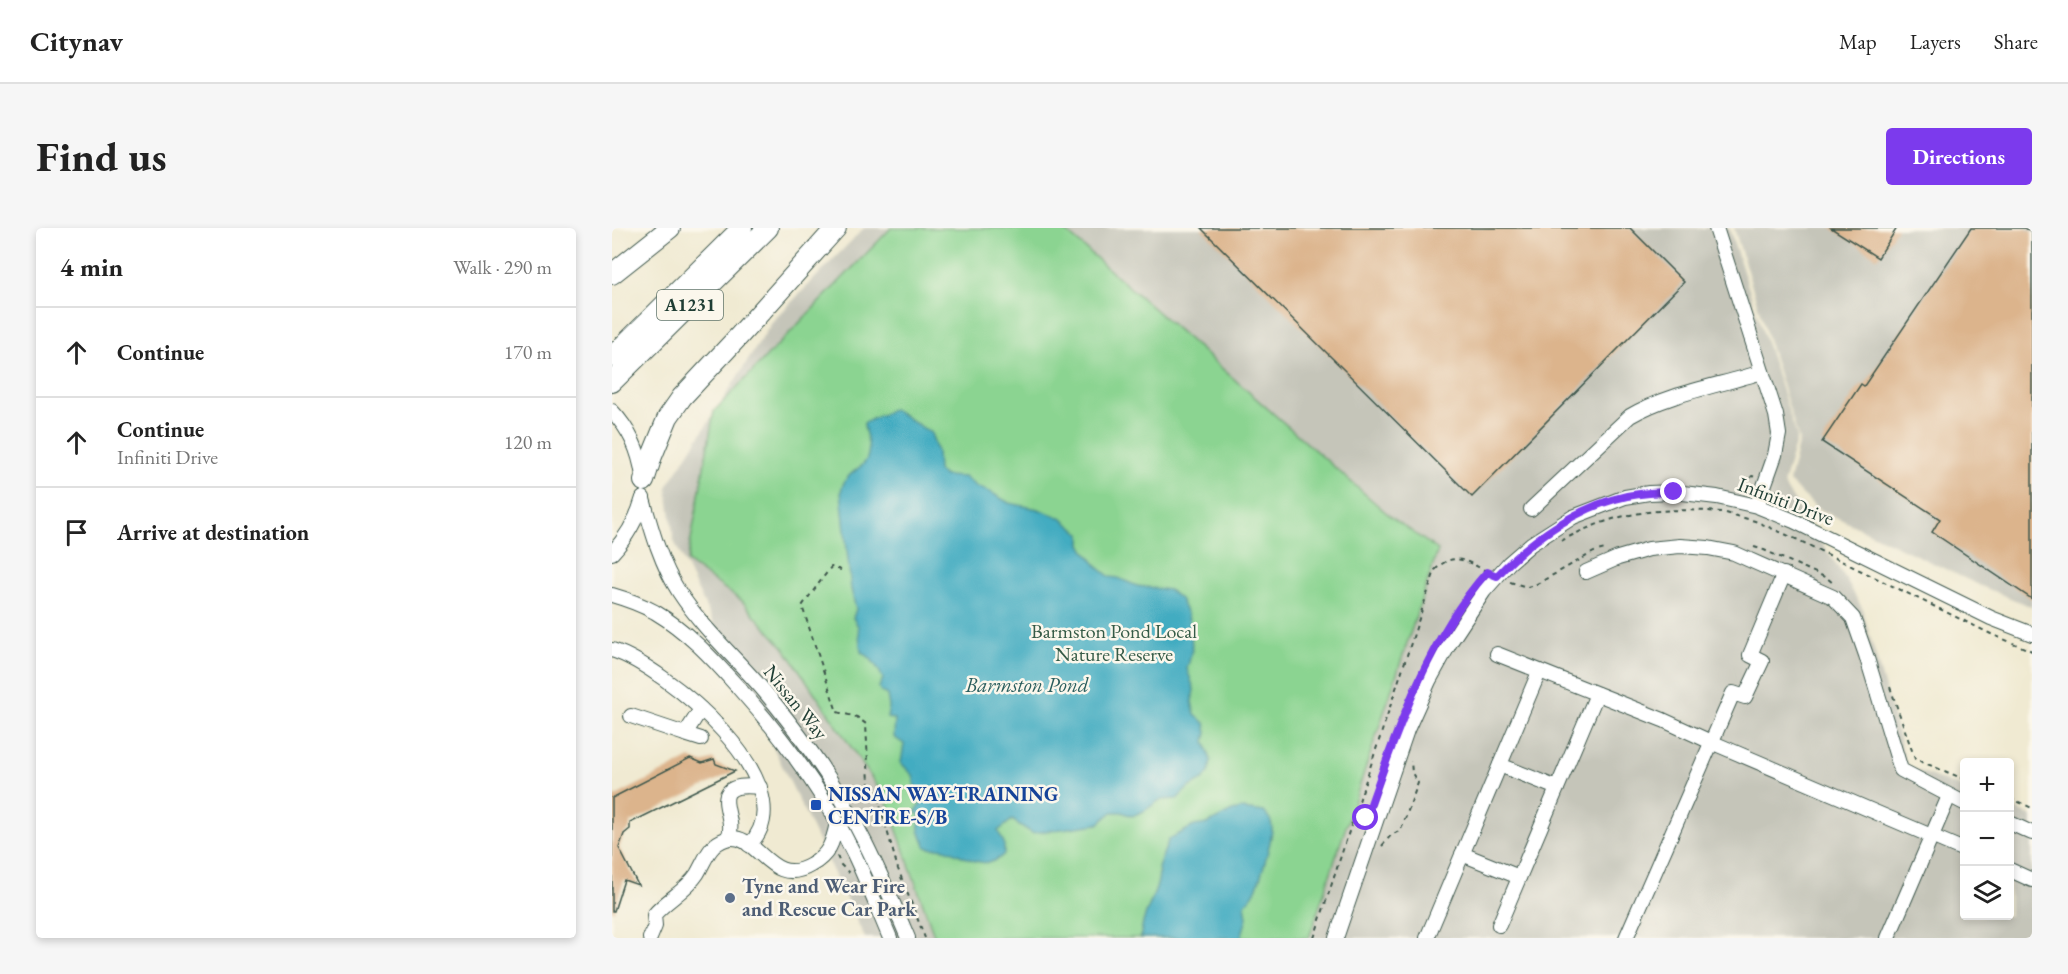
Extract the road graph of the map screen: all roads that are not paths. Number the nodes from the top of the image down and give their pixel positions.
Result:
1 (670, 228) edge
2 (742, 228) edge
3 (768, 228) edge
4 (836, 228) edge
5 (1716, 228) edge
6 (612, 274) edge
7 (612, 357) edge
8 (1762, 372) junction
9 (612, 382) edge
10 (612, 411) edge
11 (644, 490) junction
12 (1756, 506) junction
13 (1531, 509) dead end
14 (612, 553) edge
15 (1586, 572) dead end
16 (1784, 574) junction
17 (612, 595) edge
18 (2032, 634) edge
19 (612, 650) edge
20 (1497, 654) dead end
21 (1539, 672) junction
22 (1597, 694) junction
23 (701, 709) junction
24 (631, 716) dead end
25 (685, 734) junction
26 (701, 739) dead end
27 (1711, 742) junction
28 (1500, 765) junction
29 (760, 787) junction
30 (1557, 788) junction
31 (1949, 796) junction
32 (1960, 801) edge
33 (837, 823) junction
34 (2014, 825) edge
35 (2032, 833) edge
36 (1931, 836) junction
37 (727, 838) junction
38 (751, 847) junction
39 (1960, 848) edge
40 (1462, 854) junction
41 (2014, 872) edge
42 (1519, 877) junction
43 (2032, 880) edge
44 (1499, 925) dead end
45 (1631, 936) edge
46 (650, 938) edge
47 (890, 938) edge
48 (908, 938) edge
49 (1336, 938) edge
50 (1427, 938) edge
51 (1888, 938) edge

1 - 6 highway
2 - 7 highway, A1231
3 - 9 highway, A1231
4 - 11 highway
5 - 8 street
8 - 12 street
8 - 13 street
10 - 11 street, Nissan Way
11 - 14 street
11 - 48 street, Nissan Way
12 - 18 street, Infiniti Drive
12 - 49 street, Infiniti Drive
15 - 16 street
16 - 27 street
16 - 31 street
17 - 33 street, Nissan Way
19 - 23 street
20 - 21 street
21 - 22 street
21 - 28 street
22 - 27 street
22 - 30 street
23 - 25 street
23 - 29 street
24 - 25 street
25 - 26 street
27 - 36 street
27 - 45 street
28 - 30 street
28 - 40 street
29 - 37 street
29 - 38 street
30 - 42 street
31 - 32 street
31 - 36 street
33 - 38 street
33 - 47 street, Nissan Way
34 - 35 street
36 - 39 street
36 - 51 street
37 - 38 street
37 - 46 street
40 - 42 street
40 - 50 street
41 - 43 street
42 - 44 street

